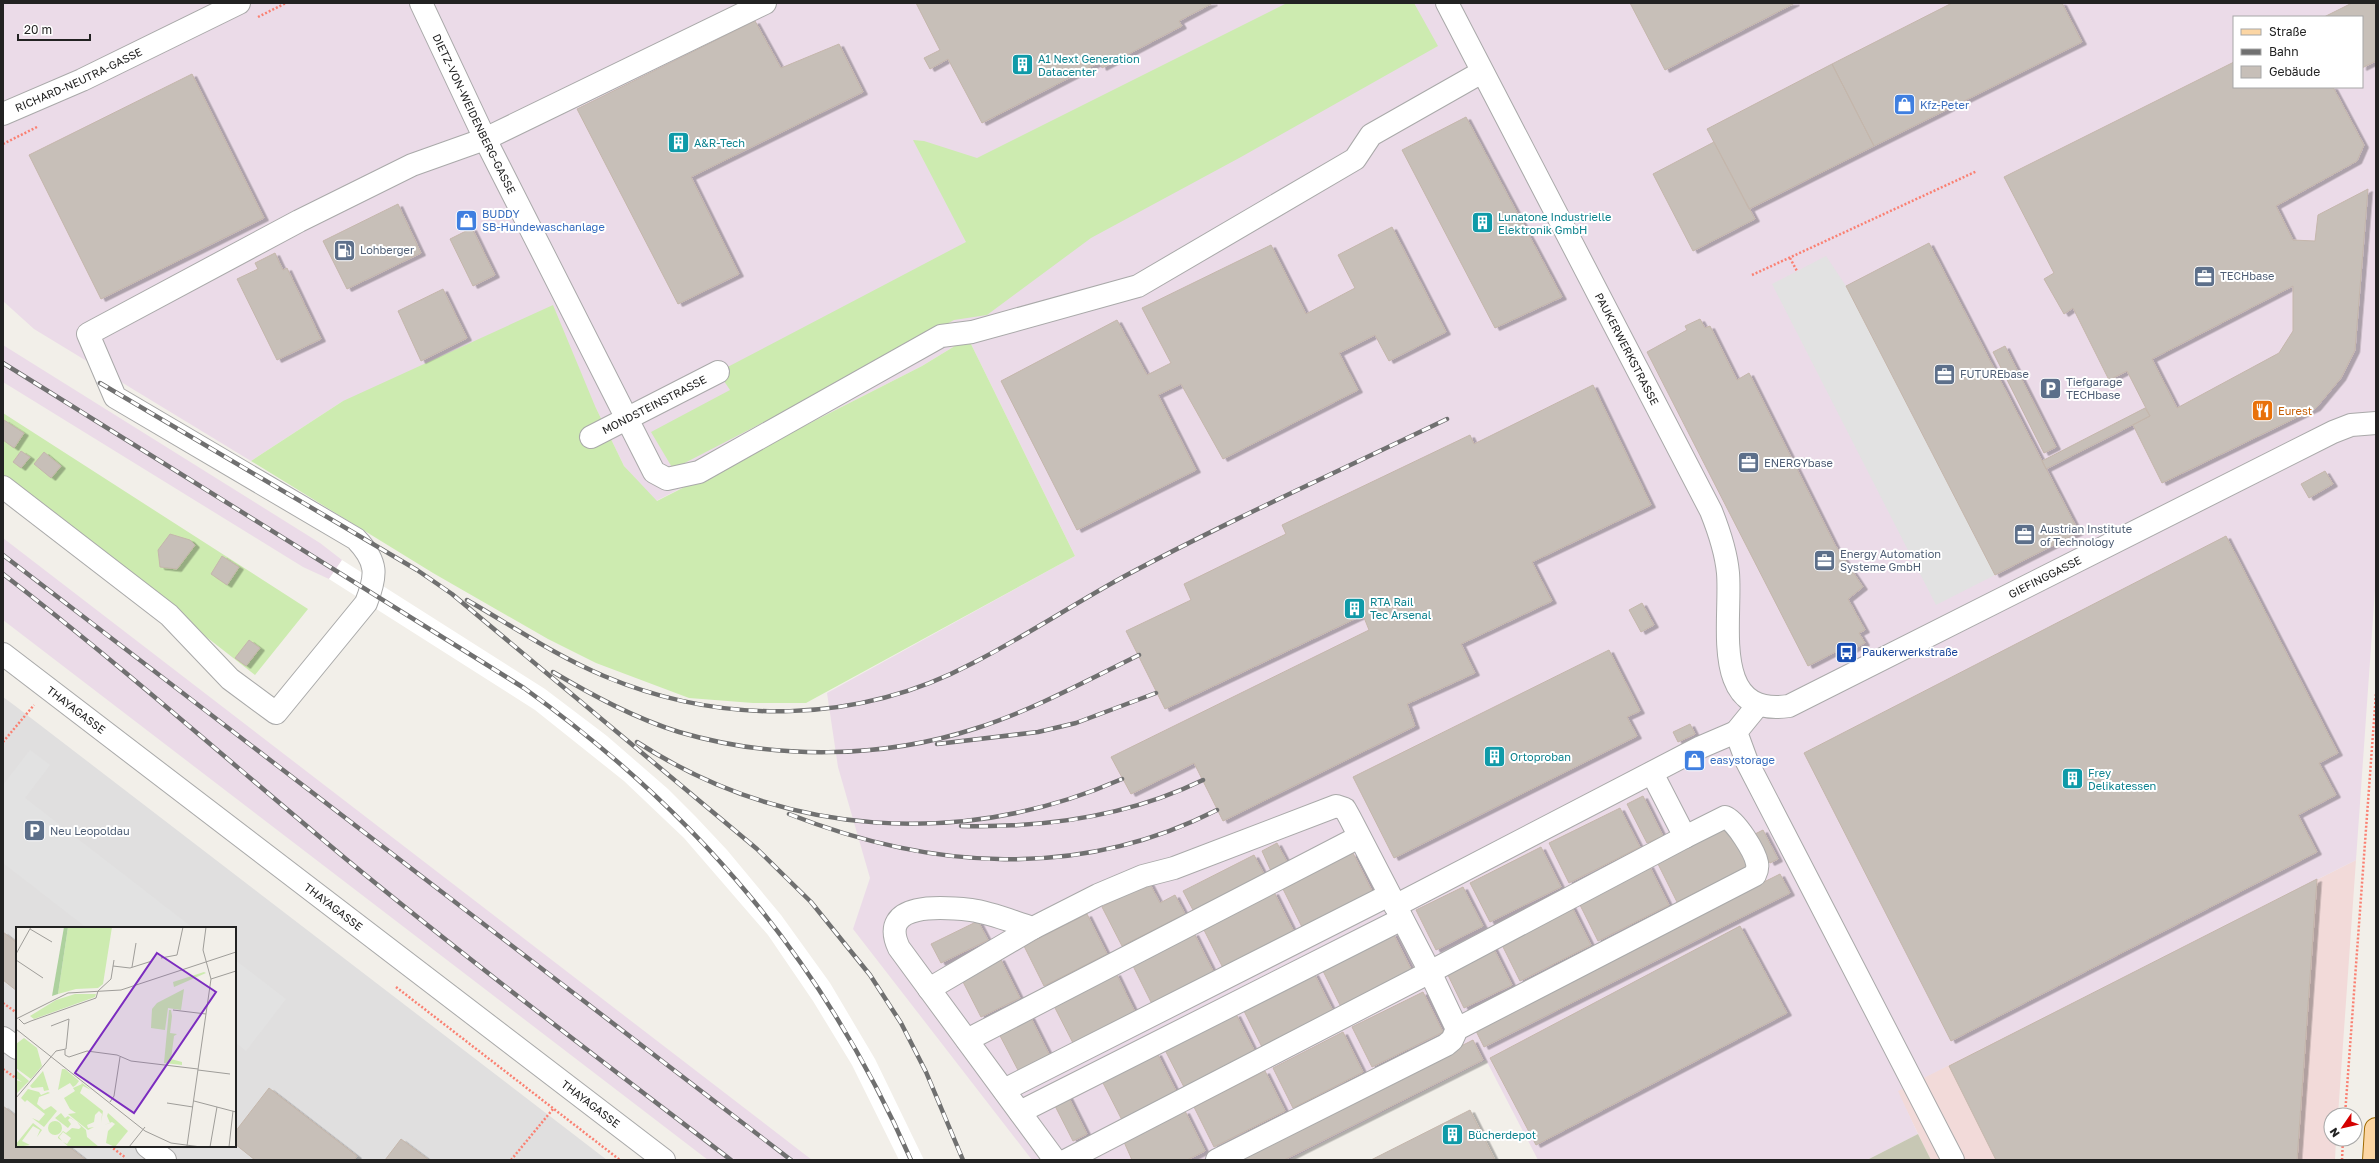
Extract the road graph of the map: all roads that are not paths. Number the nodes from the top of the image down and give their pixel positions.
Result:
1 (239, 3) edge
2 (421, 3) edge
3 (765, 3) edge
4 (1447, 3) edge
5 (1482, 72) junction
6 (3, 114) edge
7 (484, 139) junction
8 (718, 372) dead end
9 (628, 417) junction
10 (2376, 423) edge
11 (591, 437) dead end
12 (3, 487) edge
13 (3, 654) edge
14 (1758, 705) junction
15 (1736, 732) junction
16 (1652, 773) junction
17 (1359, 837) junction
18 (1685, 837) junction
19 (1395, 907) junction
20 (1033, 928) junction
21 (1430, 972) junction
22 (929, 989) junction
23 (1457, 1029) junction
24 (3, 1038) edge
25 (967, 1040) junction
26 (16, 1047) edge
27 (1004, 1090) junction
28 (1020, 1112) junction
29 (2376, 1129) edge
30 (664, 1160) edge
31 (1055, 1160) edge
32 (1067, 1160) edge
33 (1217, 1160) edge
34 (1953, 1160) edge
35 (2374, 1160) edge

1 - 6 street, RICHARD-NEUTRA-GASSE
2 - 7 street, DIETZ-VON-WEIDENBERG-GASSE
3 - 7 street
4 - 5 street, PAUKERWERKSTRASSE
5 - 9 street, DIETZ-VON-WEIDENBERG-GASSE
5 - 14 street, PAUKERWERKSTRASSE
7 - 9 street, DIETZ-VON-WEIDENBERG-GASSE
7 - 12 street
8 - 9 street, MONDSTEINSTRASSE
9 - 11 street, MONDSTEINSTRASSE
10 - 14 street, GIEFINGGASSE
13 - 30 street, THAYAGASSE
14 - 15 street
15 - 16 street
15 - 34 street
16 - 18 street
16 - 19 street
17 - 19 street
17 - 20 street
17 - 25 street
18 - 21 street
18 - 23 street
19 - 21 street
19 - 27 street
19 - 28 street
20 - 22 street
20 - 22 street
21 - 23 street
21 - 32 street
22 - 25 street
23 - 33 street
24 - 26 street
25 - 27 street
27 - 28 street
28 - 31 street
29 - 35 main road

